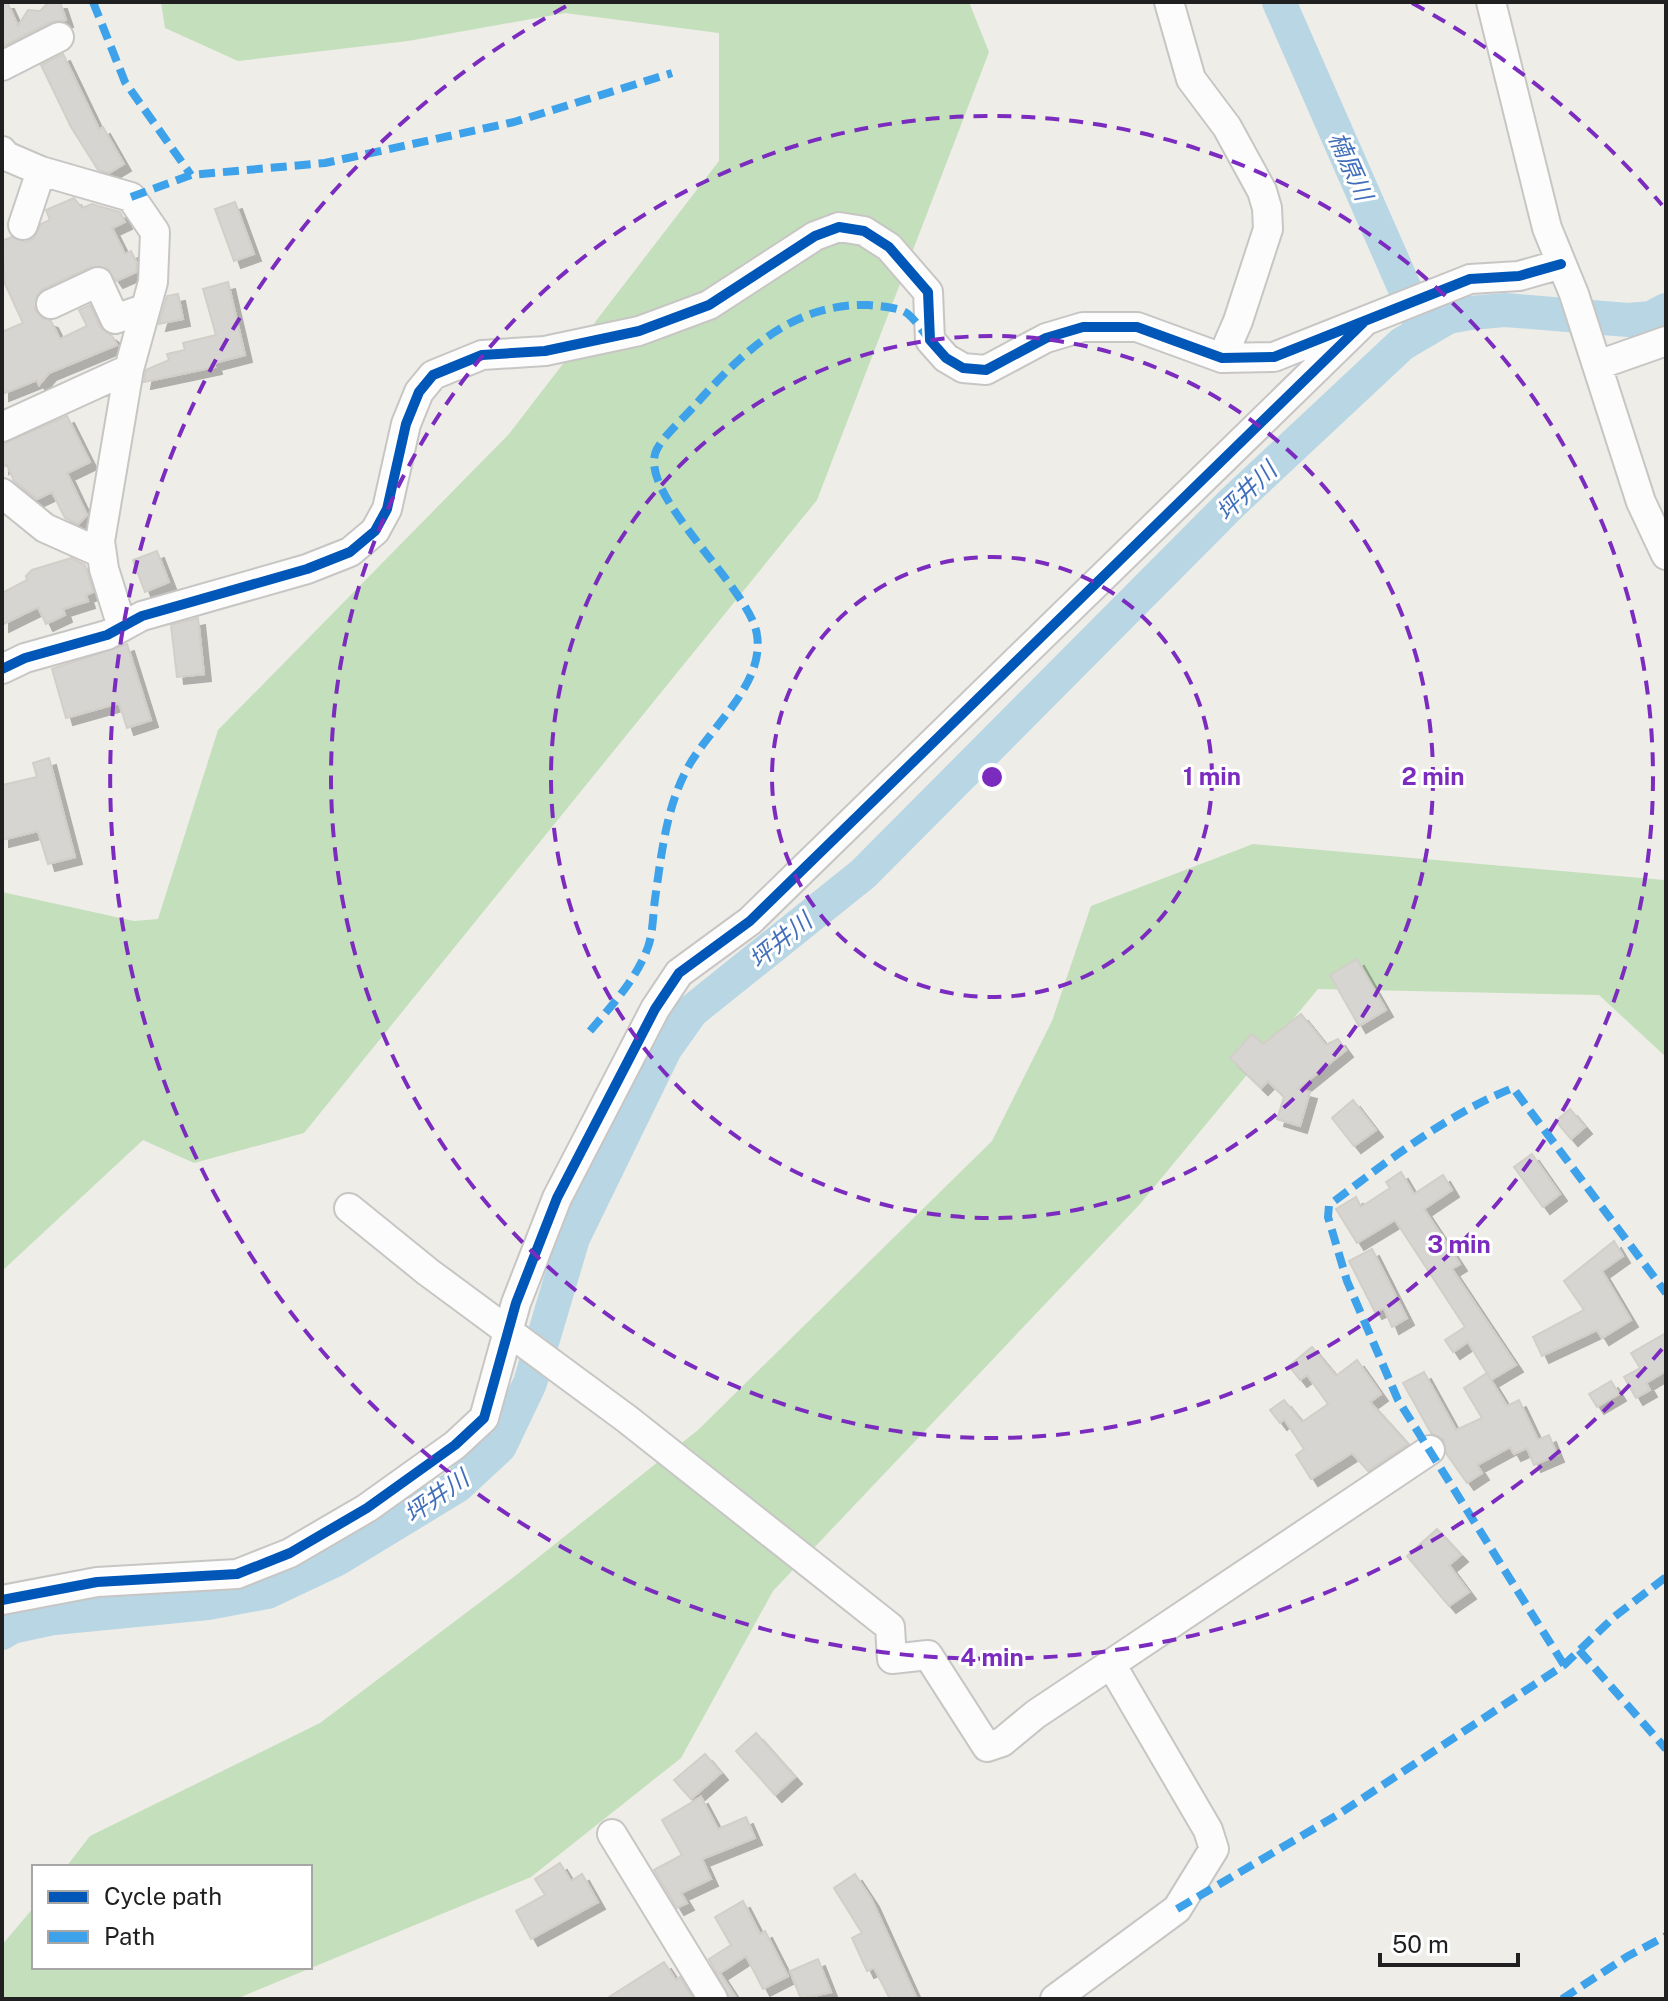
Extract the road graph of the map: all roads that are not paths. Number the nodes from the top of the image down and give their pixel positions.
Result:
1 (1169, 2) edge
2 (1491, 2) edge
3 (59, 37) dead end
4 (2, 66) edge
5 (3, 155) edge
6 (41, 171) junction
7 (23, 225) dead end
8 (1561, 264) junction
9 (51, 304) dead end
10 (144, 309) junction
11 (1375, 318) junction
12 (1666, 341) edge
13 (1594, 353) junction
14 (1222, 358) junction
15 (129, 369) junction
16 (2, 427) edge
17 (2, 493) edge
18 (101, 553) junction
19 (1666, 555) edge
20 (122, 627) junction
21 (2, 669) edge
22 (349, 1208) dead end
23 (516, 1337) junction
24 (1430, 1450) dead end
25 (2, 1600) edge
26 (1111, 1664) junction
27 (612, 1834) dead end
28 (713, 1999) edge
29 (1055, 1999) edge

1 - 14 street
2 - 8 street
3 - 4 street
5 - 6 street
6 - 7 street
6 - 10 street
8 - 11 street
8 - 13 street
9 - 10 street
10 - 15 street
11 - 14 street
11 - 23 street
12 - 13 street
13 - 19 street
14 - 20 street
15 - 16 street
15 - 18 street
17 - 18 street
18 - 20 street
20 - 21 street
22 - 23 street
23 - 25 street
23 - 26 street
24 - 26 street
26 - 29 street
27 - 28 street

